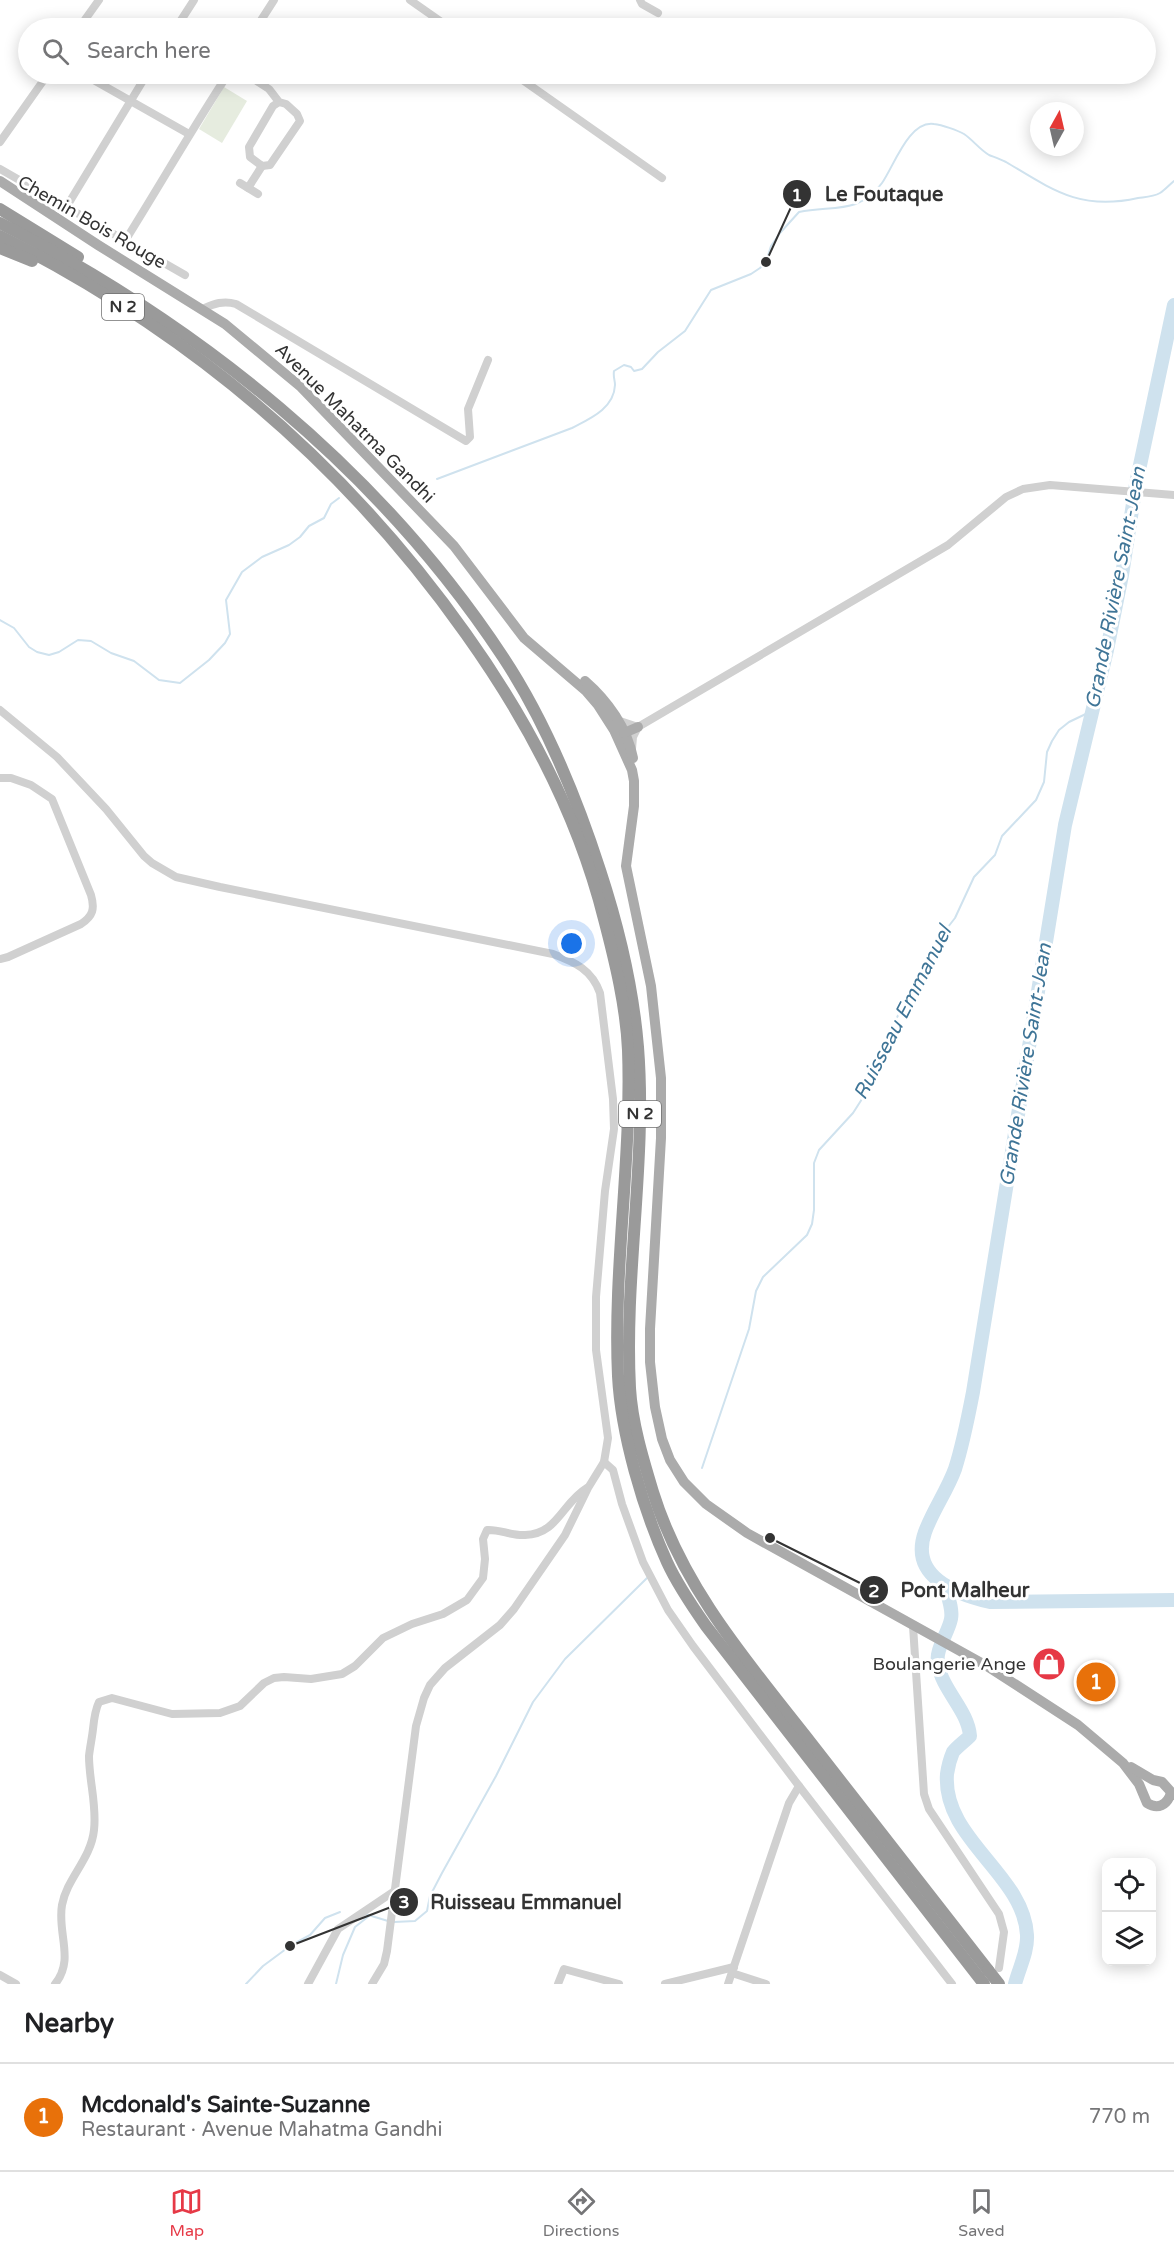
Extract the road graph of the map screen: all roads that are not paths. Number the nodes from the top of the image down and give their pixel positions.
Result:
1 (99, 0) edge
2 (194, 0) edge
3 (274, 0) edge
4 (410, 0) edge
5 (640, 0) edge
6 (658, 13) dead end
7 (86, 18) edge
8 (182, 18) edge
9 (262, 18) edge
10 (436, 18) edge
11 (41, 84) edge
12 (100, 84) edge
13 (141, 84) edge
14 (222, 84) edge
15 (261, 84) edge
16 (528, 84) edge
17 (130, 101) junction
18 (279, 102) junction
19 (189, 134) junction
20 (0, 142) edge
21 (262, 166) junction
22 (0, 168) edge
23 (662, 178) dead end
24 (0, 181) edge
25 (0, 189) edge
26 (258, 194) dead end
27 (67, 206) junction
28 (0, 209) edge
29 (0, 223) edge
30 (0, 236) edge
31 (125, 241) junction
32 (98, 245) junction
33 (0, 248) edge
34 (185, 275) dead end
35 (202, 309) junction
36 (161, 317) junction
37 (488, 360) dead end
38 (239, 389) junction
39 (1174, 495) edge
40 (554, 662) junction
41 (570, 677) junction
42 (0, 710) edge
43 (617, 720) junction
44 (638, 727) junction
45 (624, 733) junction
46 (627, 750) junction
47 (0, 778) edge
48 (0, 959) edge
49 (604, 1462) junction
50 (588, 1488) junction
51 (914, 1626) junction
52 (1123, 1762) junction
53 (1153, 1780) junction
54 (799, 1786) junction
55 (1143, 1794) junction
56 (1173, 1794) edge
57 (1168, 1806) edge
58 (393, 1892) junction
59 (733, 1970) junction
60 (0, 1975) edge
61 (988, 1976) edge
62 (16, 1984) edge
63 (55, 1984) edge
64 (308, 1984) edge
65 (372, 1984) edge
66 (558, 1984) edge
67 (619, 1984) edge
68 (665, 1984) edge
69 (728, 1984) edge
70 (766, 1984) edge
71 (952, 1984) edge
72 (999, 1984) edge

1 - 7 street
2 - 8 street
3 - 9 street
4 - 10 street
5 - 6 street
11 - 20 street
12 - 17 street
13 - 17 street
14 - 19 street
15 - 18 street
16 - 23 street
17 - 19 street
17 - 27 street
18 - 21 street
18 - 21 street
19 - 31 street
21 - 26 street
22 - 27 street, Chemin Bois Rouge
24 - 32 main road, Avenue Mahatma Gandhi
25 - 32 main road, Avenue Mahatma Gandhi
27 - 31 street, Chemin Bois Rouge
28 - 36 highway
29 - 36 highway, N 2
30 - 38 highway, N 2
31 - 34 street, Chemin Bois Rouge
32 - 35 main road, Avenue Mahatma Gandhi
33 - 38 highway
35 - 37 street
35 - 40 main road, Avenue Mahatma Gandhi
36 - 61 highway, N 2
38 - 61 highway, N 2
39 - 44 street
40 - 41 main road, Avenue Mahatma Gandhi
40 - 43 main road, Avenue Mahatma Gandhi
41 - 45 main road
41 - 46 main road, Avenue Mahatma Gandhi
42 - 49 street
43 - 44 street
43 - 45 main road, Avenue Mahatma Gandhi
44 - 45 main road
44 - 46 street
45 - 46 main road
46 - 51 main road, Avenue Mahatma Gandhi
47 - 48 street
49 - 50 street
49 - 54 street
50 - 58 street
50 - 63 street
51 - 52 main road
51 - 61 street
52 - 53 main road
52 - 55 main road
53 - 55 main road
53 - 56 main road
54 - 59 street
54 - 71 street
55 - 57 main road
56 - 57 main road
58 - 64 street
58 - 65 street
59 - 68 street
59 - 69 street
59 - 70 street
60 - 62 street
61 - 72 highway, N 2, bridge
66 - 67 street

